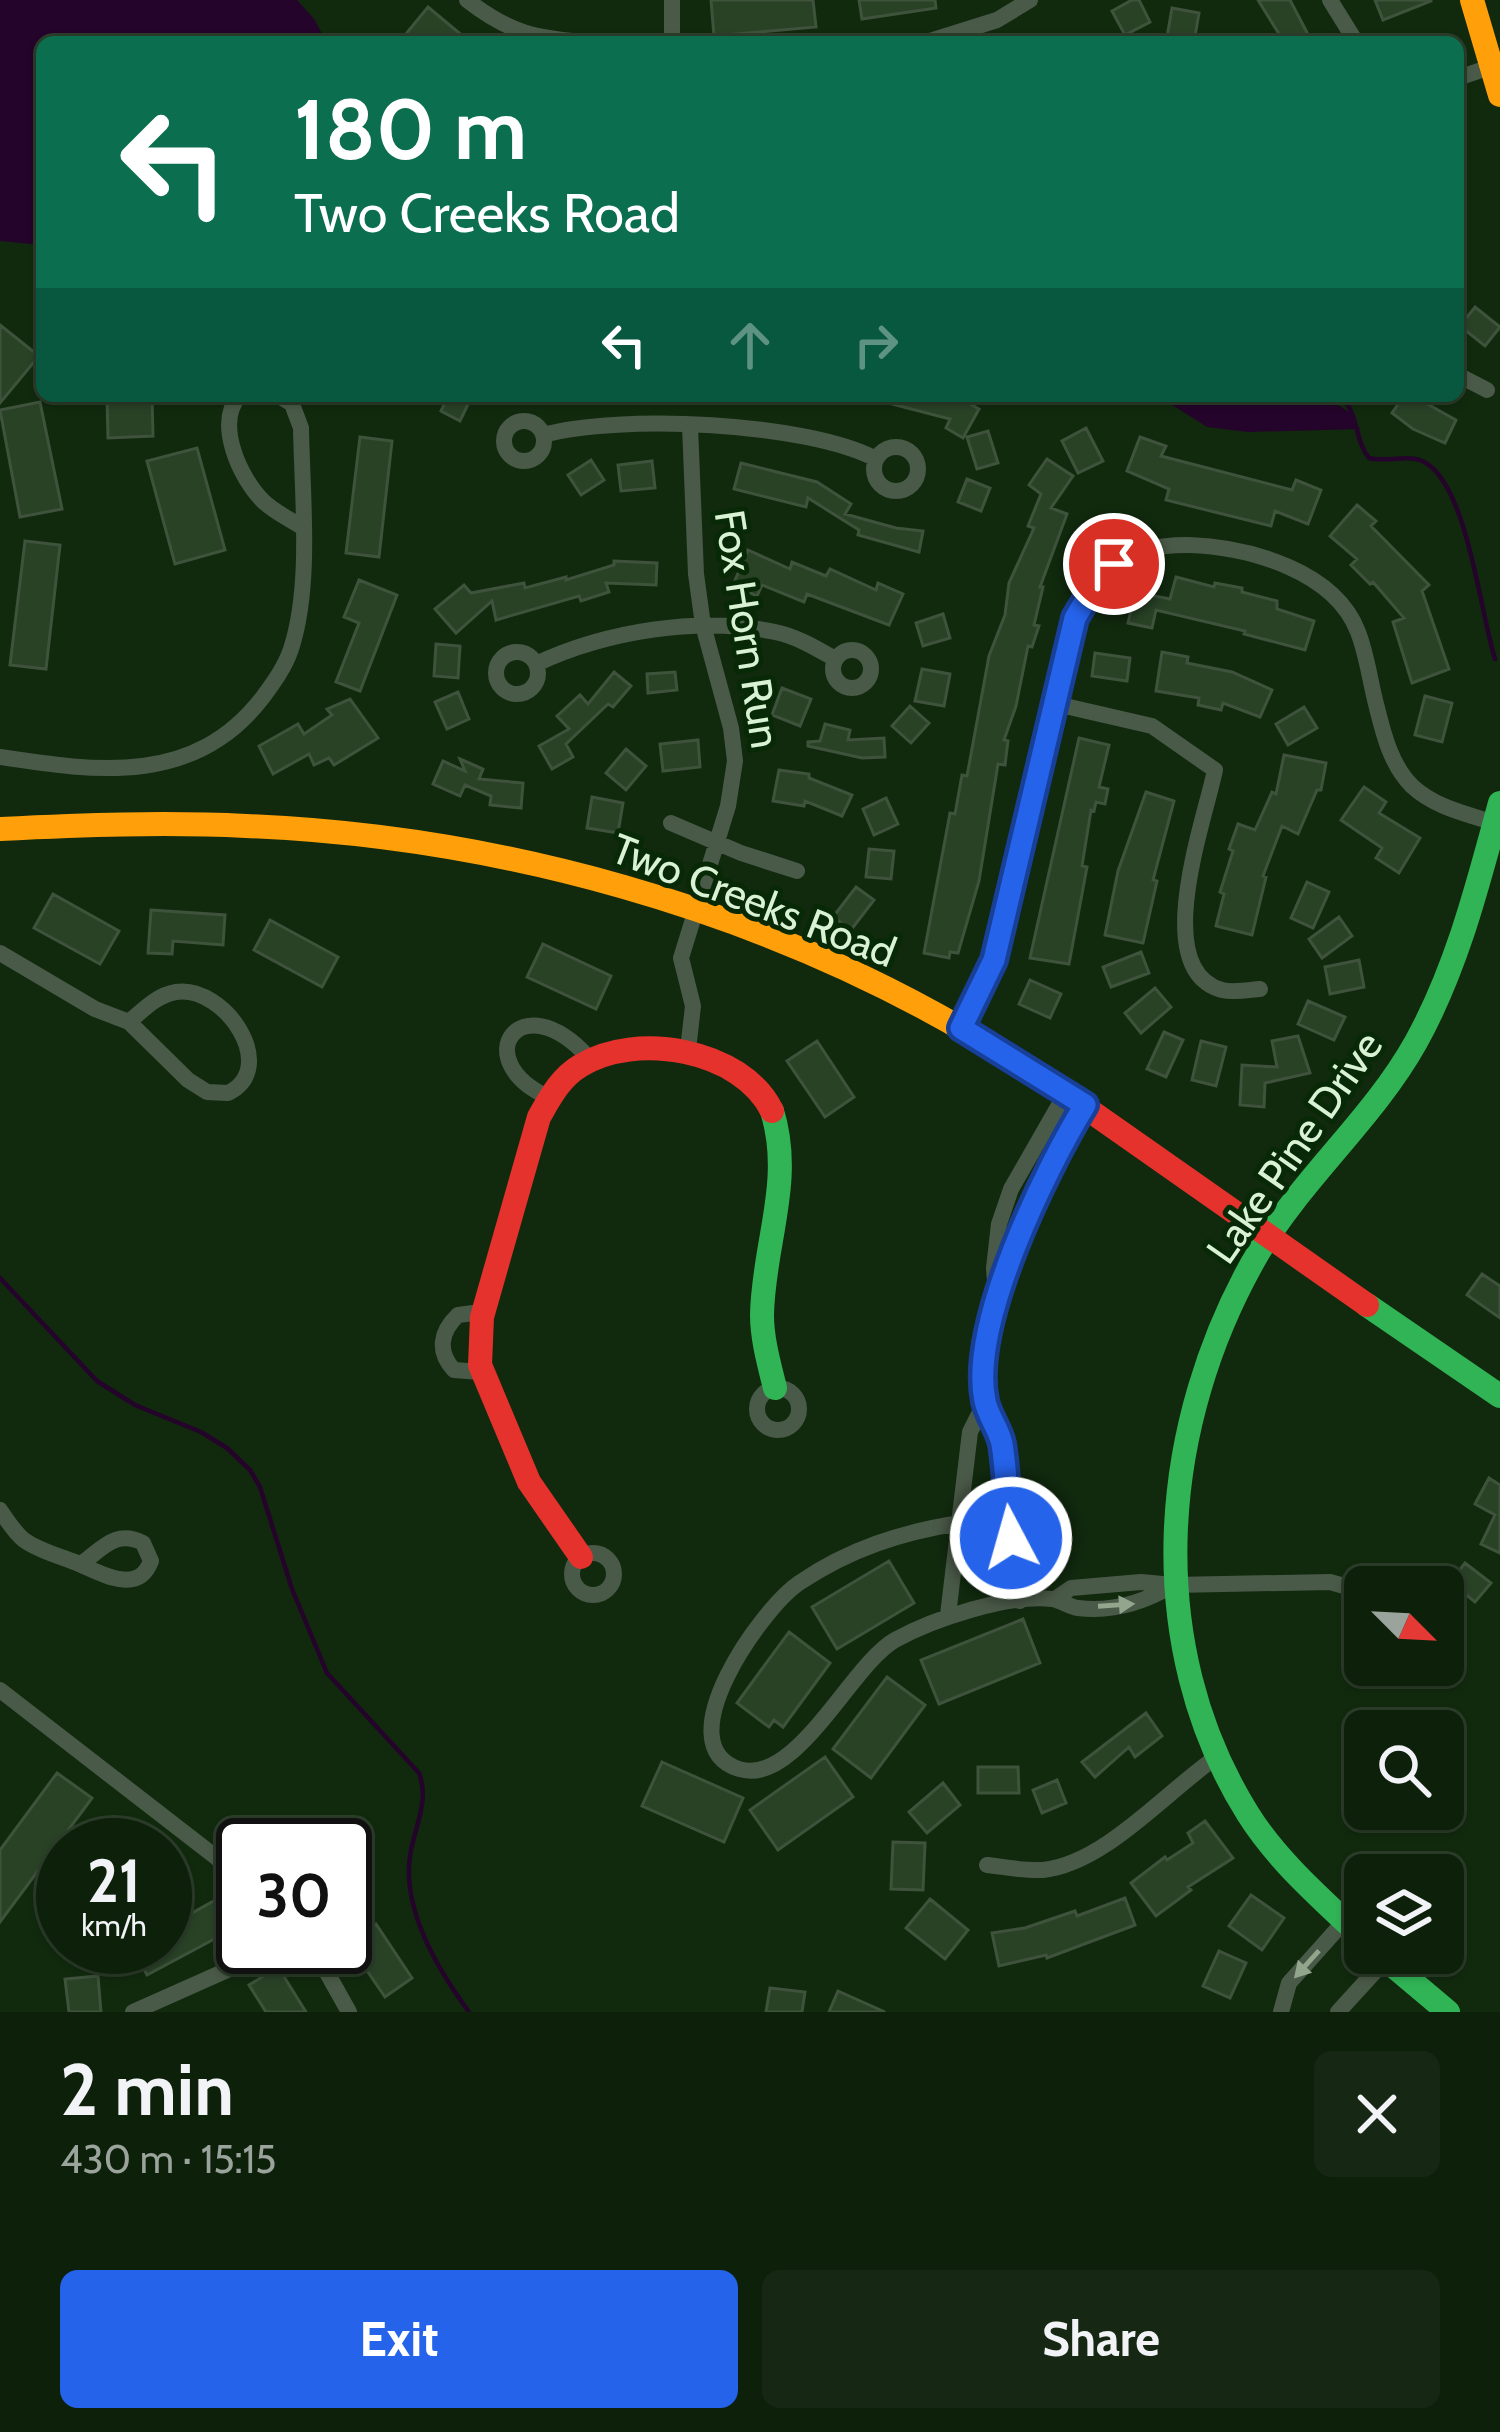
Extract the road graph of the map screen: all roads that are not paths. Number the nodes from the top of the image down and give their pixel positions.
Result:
1 (467, 0) edge
2 (672, 0) edge
3 (1030, 0) edge
4 (1330, 0) edge
5 (1472, 0) edge
6 (530, 36) edge
7 (672, 36) edge
8 (946, 36) edge
9 (1352, 36) edge
10 (1493, 66) junction
11 (1464, 76) edge
12 (1500, 95) edge
13 (1464, 378) edge
14 (1487, 390) dead end
15 (233, 402) edge
16 (289, 402) edge
17 (690, 426) junction
18 (543, 435) dead end
19 (876, 459) dead end
20 (303, 528) junction
21 (703, 626) junction
22 (835, 659) dead end
23 (536, 664) dead end
24 (1052, 703) junction
25 (0, 757) edge
26 (1497, 813) edge
27 (670, 823) dead end
28 (0, 829) edge
29 (719, 841) junction
30 (796, 871) dead end
31 (695, 910) junction
32 (0, 953) edge
33 (1260, 988) dead end
34 (129, 1022) junction
35 (961, 1028) junction
36 (688, 1050) junction
37 (588, 1057) junction
38 (548, 1096) junction
39 (1076, 1099) junction
40 (1268, 1238) junction
41 (996, 1295) junction
42 (482, 1312) junction
43 (481, 1372) junction
44 (775, 1388) dead end
45 (1500, 1396) edge
46 (985, 1402) junction
47 (0, 1510) edge
48 (960, 1523) junction
49 (581, 1557) dead end
50 (81, 1564) dead end
51 (1173, 1586) junction
52 (1344, 1588) edge
53 (1020, 1601) junction
54 (948, 1615) junction
55 (0, 1690) edge
56 (1215, 1757) junction
57 (216, 1857) edge
58 (987, 1865) dead end
59 (1344, 1920) joint
60 (216, 1973) edge
61 (328, 1974) edge
62 (1370, 1974) edge
63 (1405, 1974) edge
64 (133, 2012) edge
65 (349, 2012) edge
66 (1281, 2012) edge
67 (1338, 2012) edge
68 (1448, 2012) edge

1 - 6 street
2 - 7 street
3 - 8 street
4 - 9 street
5 - 10 street
10 - 11 street
10 - 12 street
13 - 14 street
15 - 20 street
16 - 20 street
17 - 18 street
17 - 19 street
17 - 21 street, Fox Horn Run
20 - 25 street
21 - 22 street
21 - 23 street
21 - 29 street, Fox Horn Run
24 - 26 street
24 - 33 street
24 - 35 street
26 - 40 street, Lake Pine Drive
27 - 29 street
28 - 31 street, Two Creeks Road
29 - 30 street
29 - 31 street, Fox Horn Run
31 - 35 street, Two Creeks Road
31 - 36 street, Fox Horn Run
32 - 34 street
34 - 34 street
35 - 39 street, Two Creeks Road
36 - 37 street
36 - 44 street
37 - 38 street
37 - 38 street
38 - 42 street
39 - 40 street, Two Creeks Road
39 - 41 street
39 - 41 street
40 - 45 street, Two Creeks Road
40 - 51 street, Lake Pine Drive
41 - 46 street
42 - 43 street
42 - 43 street
43 - 49 street
46 - 48 street
46 - 53 street
47 - 50 street
48 - 54 street
48 - 54 street
51 - 52 street
51 - 53 street
51 - 56 street, Lake Pine Drive
53 - 54 street
55 - 57 street
56 - 58 street
56 - 59 street, Lake Pine Drive
59 -> 66 street
60 - 64 street
61 - 65 street
62 - 67 street
63 - 68 street

